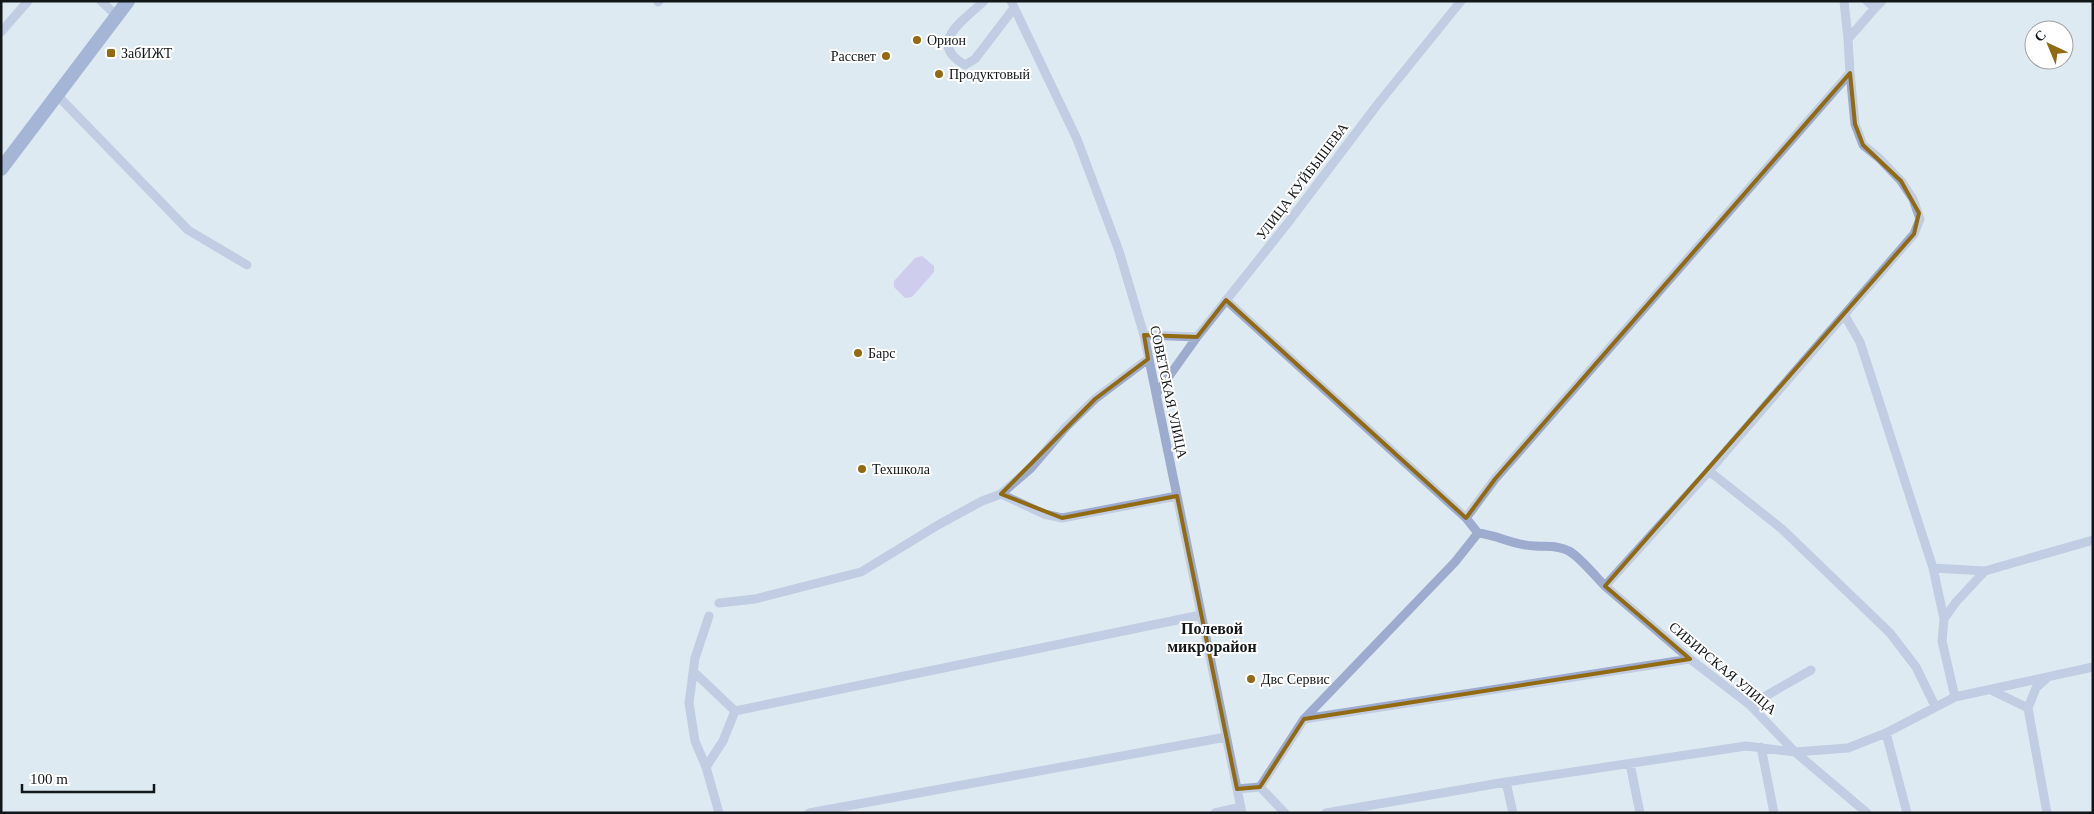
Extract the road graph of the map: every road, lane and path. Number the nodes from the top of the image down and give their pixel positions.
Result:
1 (28, 1) edge
2 (101, 1) edge
3 (128, 1) edge
4 (984, 1) edge
5 (1462, 1) edge
6 (1844, 1) edge
7 (1867, 1) edge
8 (1882, 1) edge
9 (1013, 5) edge
10 (1875, 8) junction
11 (117, 16) junction
12 (1, 32) edge
13 (1848, 39) junction
14 (1850, 73) junction
15 (57, 95) junction
16 (1, 169) edge
17 (247, 265) dead end
18 (1226, 300) junction
19 (1844, 316) junction
20 (1144, 335) junction
21 (1197, 336) junction
22 (1148, 360) junction
23 (1157, 393) junction
24 (1709, 471) junction
25 (1001, 494) junction
26 (1177, 496) junction
27 (1466, 518) junction
28 (1478, 533) junction
29 (2093, 540) edge
30 (1933, 568) junction
31 (1985, 572) junction
32 (1605, 586) junction
33 (719, 603) dead end
34 (1201, 615) junction
35 (708, 616) dead end
36 (1944, 619) junction
37 (1690, 659) junction
38 (2093, 667) edge
39 (1810, 670) dead end
40 (694, 672) junction
41 (2048, 677) junction
42 (1991, 690) junction
43 (1954, 698) junction
44 (1750, 706) junction
45 (1935, 706) junction
46 (2028, 708) junction
47 (735, 711) junction
48 (1304, 719) junction
49 (1886, 733) junction
50 (1226, 737) junction
51 (1761, 747) junction
52 (1795, 752) junction
53 (1630, 764) junction
54 (706, 767) junction
55 (1506, 782) junction
56 (1260, 786) junction
57 (1236, 789) junction
58 (1241, 810) edge
59 (719, 813) edge
60 (809, 813) edge
61 (1215, 813) edge
62 (1285, 813) edge
63 (1326, 813) edge
64 (1513, 813) edge
65 (1640, 813) edge
66 (1774, 813) edge
67 (1867, 813) edge
68 (1907, 813) edge
69 (2047, 813) edge

1 - 12 street
2 - 11 street
3 - 11 main road
4 - 9 street
5 - 18 street, УЛИЦА КУЙБЫШЕВА
6 - 13 street
7 - 10 street
8 - 10 street
9 - 20 street, СОВЕТСКАЯ УЛИЦА
10 - 13 street
11 - 15 main road
13 - 14 street
14 - 19 street
14 - 27 street
15 - 16 main road
15 - 17 street
18 - 21 street, УЛИЦА КУЙБЫШЕВА
18 - 27 street
19 - 24 street
19 - 30 street
20 - 21 street
20 - 22 street, СОВЕТСКАЯ УЛИЦА
21 - 23 street, УЛИЦА КУЙБЫШЕВА
22 - 23 street, СОВЕТСКАЯ УЛИЦА
22 - 25 street
23 - 26 street, СОВЕТСКАЯ УЛИЦА
24 - 32 street
24 - 45 street
25 - 26 street
25 - 33 street
26 - 34 street, СОВЕТСКАЯ УЛИЦА
27 - 28 street
28 - 32 street, СИБИРСКАЯ УЛИЦА
28 - 48 street
29 - 31 street
30 - 31 street
30 - 36 street
31 - 36 street
32 - 37 street, СИБИРСКАЯ УЛИЦА
34 - 47 street
34 - 50 street, СОВЕТСКАЯ УЛИЦА
35 - 40 street
36 - 43 street
37 - 44 street, СИБИРСКАЯ УЛИЦА
37 - 48 street
38 - 41 street
39 - 44 street
40 - 47 street
40 - 54 street
41 - 42 street
41 - 46 street
42 - 43 street
42 - 46 street
43 - 45 street
44 - 52 street, СИБИРСКАЯ УЛИЦА
45 - 49 street
46 - 69 street
47 - 54 street
48 - 56 street
49 - 52 street
49 - 68 street
50 - 57 street, СОВЕТСКАЯ УЛИЦА
50 - 60 street
51 - 52 street
51 - 53 street
51 - 66 street
52 - 67 street, СИБИРСКАЯ УЛИЦА
53 - 55 street
53 - 65 street
54 - 59 street
55 - 63 street
55 - 64 street
56 - 57 street
56 - 62 street
57 - 58 street, СОВЕТСКАЯ УЛИЦА
58 - 61 street

